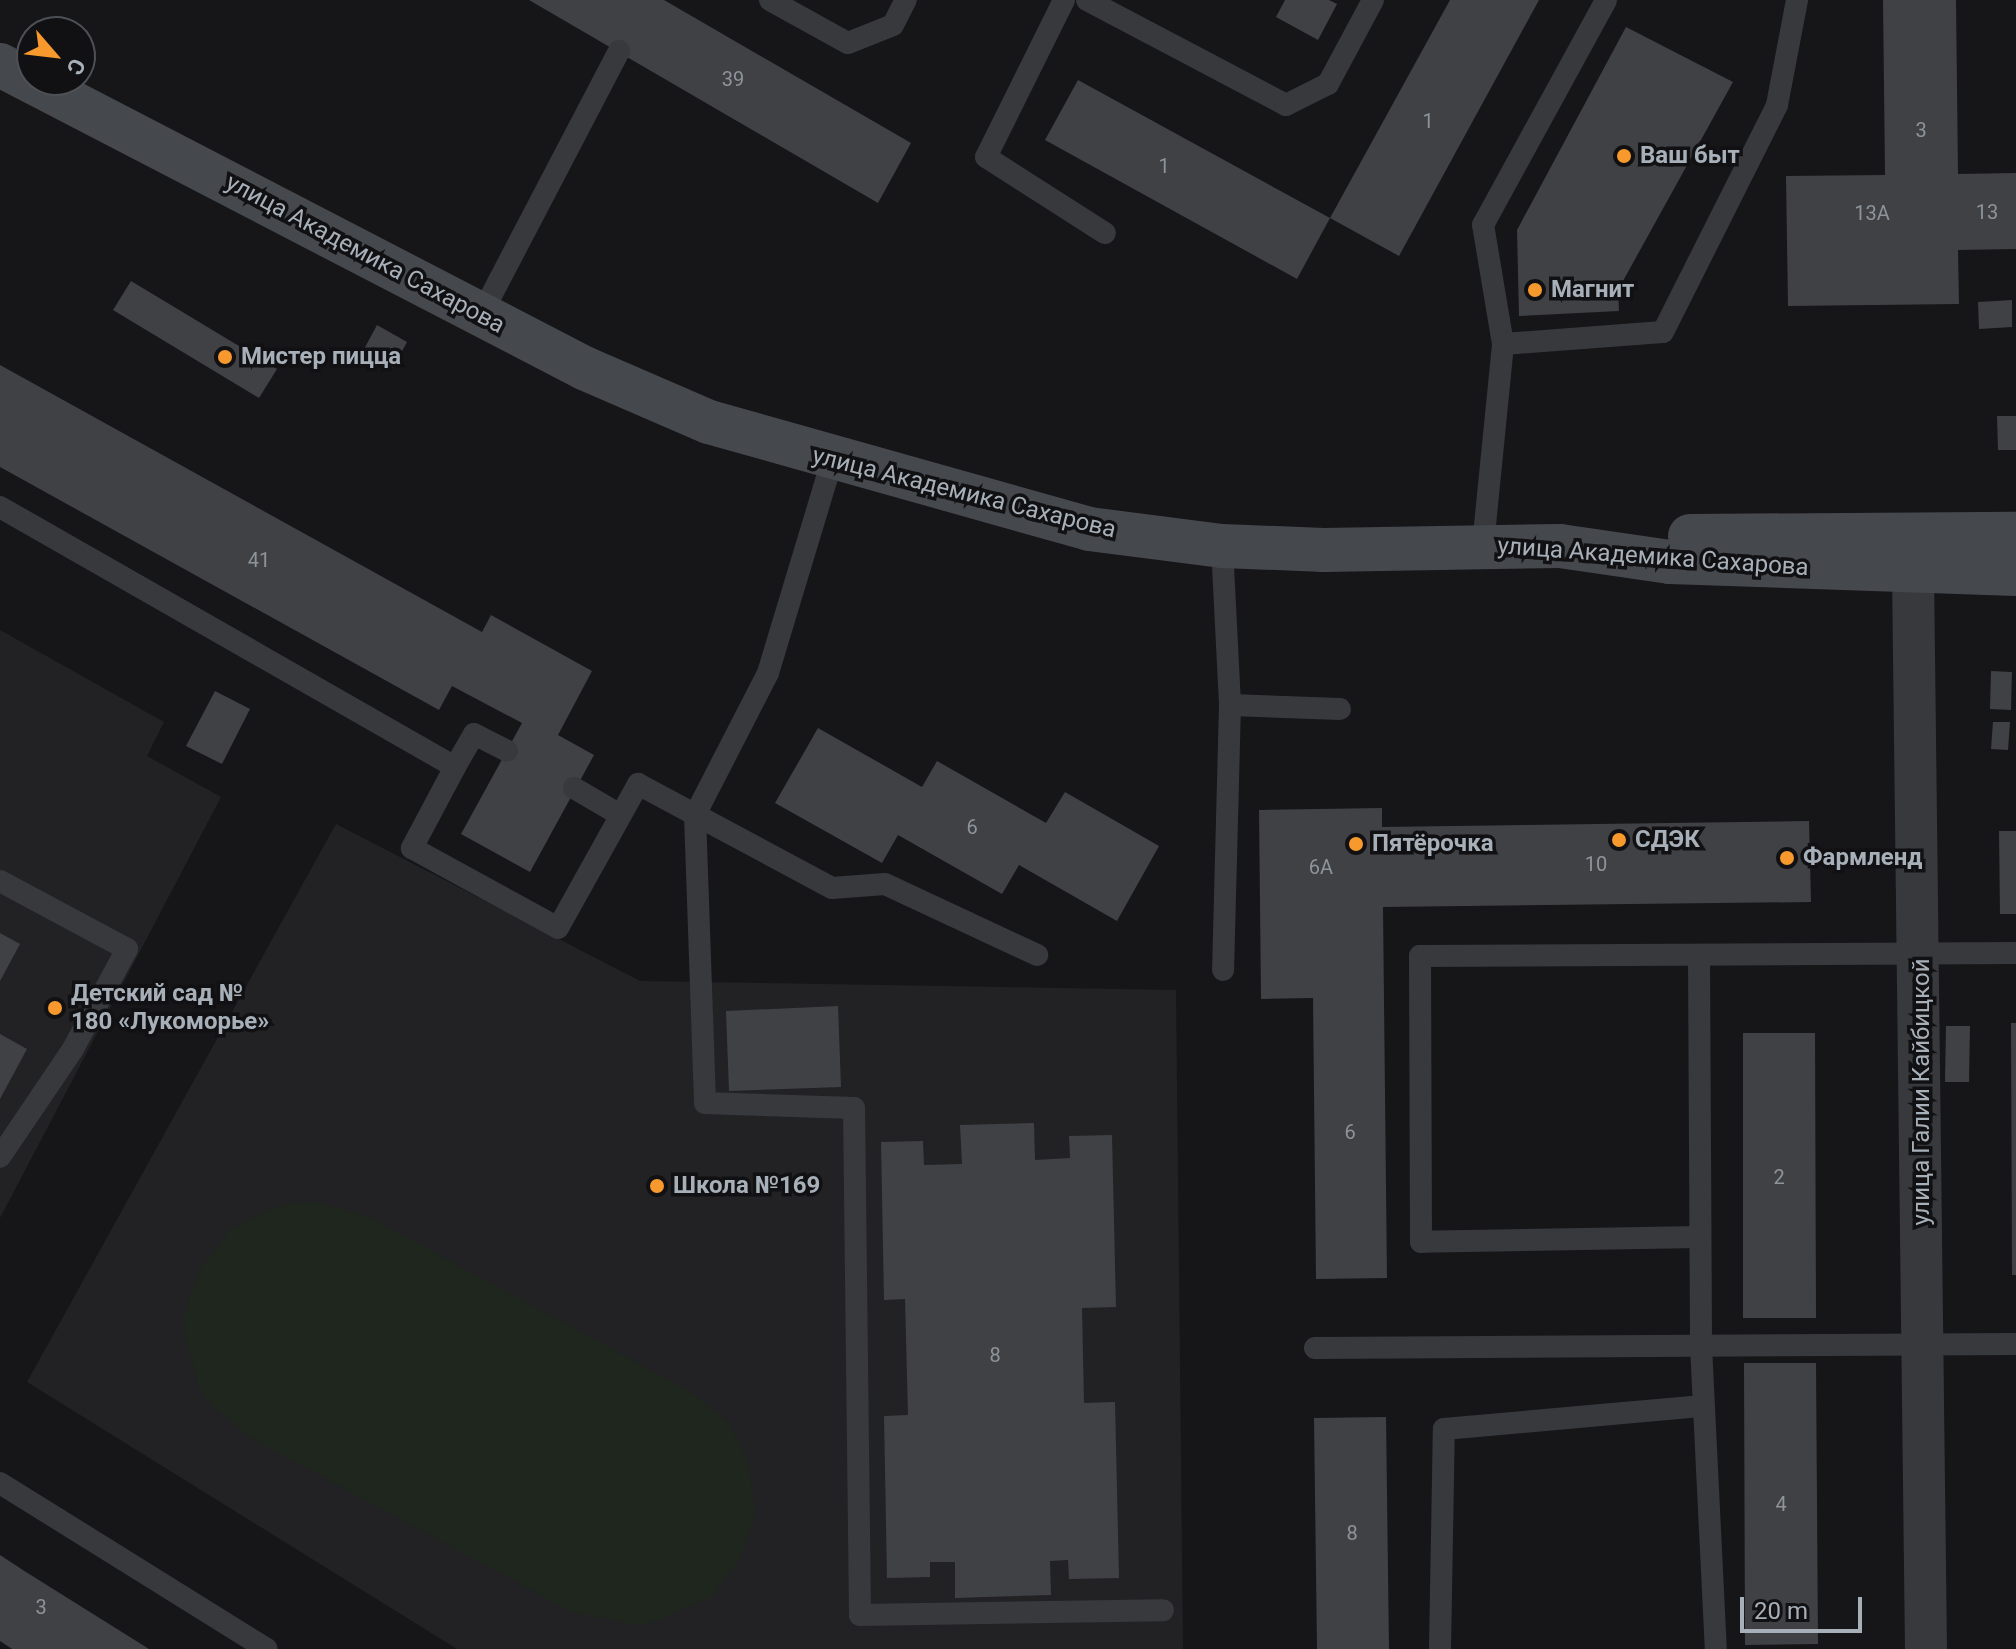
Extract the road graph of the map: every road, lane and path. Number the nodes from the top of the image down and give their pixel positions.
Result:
1 (770, 0) edge
2 (906, 0) edge
3 (1064, 0) edge
4 (1087, 0) edge
5 (1373, 0) edge
6 (1606, 0) edge
7 (1797, 0) edge
8 (619, 51) dead end
9 (0, 65) edge
10 (1105, 233) dead end
11 (481, 315) junction
12 (1503, 344) junction
13 (832, 461) junction
14 (0, 507) edge
15 (2016, 534) edge
16 (1483, 545) junction
17 (1222, 546) junction
18 (1912, 553) junction
19 (2016, 574) edge
20 (1230, 705) junction
21 (1340, 709) dead end
22 (507, 751) dead end
23 (455, 767) junction
24 (574, 788) dead end
25 (620, 815) junction
26 (695, 815) junction
27 (0, 881) edge
28 (1921, 953) junction
29 (2016, 953) edge
30 (1037, 955) dead end
31 (1699, 955) junction
32 (1223, 970) dead end
33 (0, 1157) edge
34 (1700, 1237) junction
35 (2016, 1344) edge
36 (1923, 1345) junction
37 (1701, 1346) junction
38 (1315, 1348) dead end
39 (1703, 1406) junction
40 (0, 1483) edge
41 (1163, 1610) dead end
42 (267, 1649) edge
43 (1440, 1649) edge
44 (1716, 1649) edge
45 (1926, 1649) edge

1 - 2 lane
3 - 10 lane
4 - 5 lane
6 - 12 lane
7 - 12 lane
8 - 11 lane
9 - 11 main road, улица Академика Сахарова
11 - 13 main road, улица Академика Сахарова
12 - 16 lane
13 - 17 main road, улица Академика Сахарова
13 - 26 lane
14 - 23 lane
15 - 18 main road
16 - 17 main road, улица Академика Сахарова
16 - 18 main road, улица Академика Сахарова
17 - 20 lane
18 - 19 main road, улица Академика Сахарова
18 - 28 street, улица Галии Кайбицкой
20 - 21 lane
20 - 32 lane
22 - 23 lane
23 - 25 lane
24 - 25 lane
25 - 26 lane
26 - 30 lane
26 - 41 lane
27 - 33 lane
28 - 29 lane
28 - 31 lane
28 - 36 street, улица Галии Кайбицкой
31 - 34 lane
31 - 34 lane
34 - 37 lane
35 - 36 lane
36 - 37 lane
36 - 45 street, улица Галии Кайбицкой
37 - 38 lane
37 - 39 lane
39 - 43 lane
39 - 44 lane
40 - 42 lane

